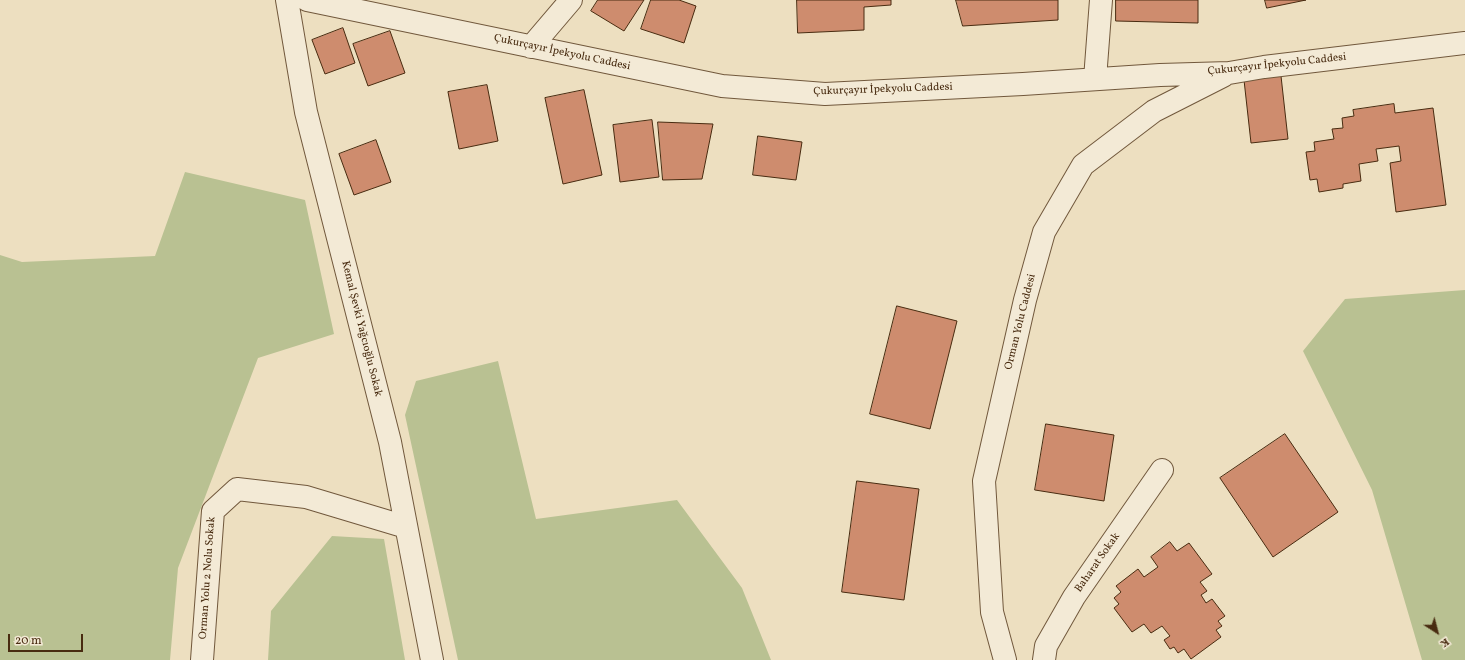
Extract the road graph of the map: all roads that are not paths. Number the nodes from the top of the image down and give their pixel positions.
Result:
1 (287, 0) edge
2 (307, 0) edge
3 (570, 0) edge
4 (1101, 0) edge
5 (1465, 43) edge
6 (531, 47) junction
7 (1229, 73) junction
8 (1095, 80) junction
9 (1162, 470) dead end
10 (406, 527) junction
11 (202, 660) edge
12 (432, 660) edge
13 (1005, 660) edge
14 (1044, 660) edge

1 - 10 street, Kemal Şevki Yağcıoğlu Sokak
2 - 6 street, Çukurçayır İpekyolu Caddesi
3 - 6 street
4 - 8 street
5 - 7 street, Çukurçayır İpekyolu Caddesi
6 - 8 street, Çukurçayır İpekyolu Caddesi
7 - 8 street, Çukurçayır İpekyolu Caddesi
7 - 13 street, Orman Yolu Caddesi
9 - 14 street, Baharat Sokak
10 - 11 street, Orman Yolu 2 Nolu Sokak
10 - 12 street, Kemal Şevki Yağcıoğlu Sokak

